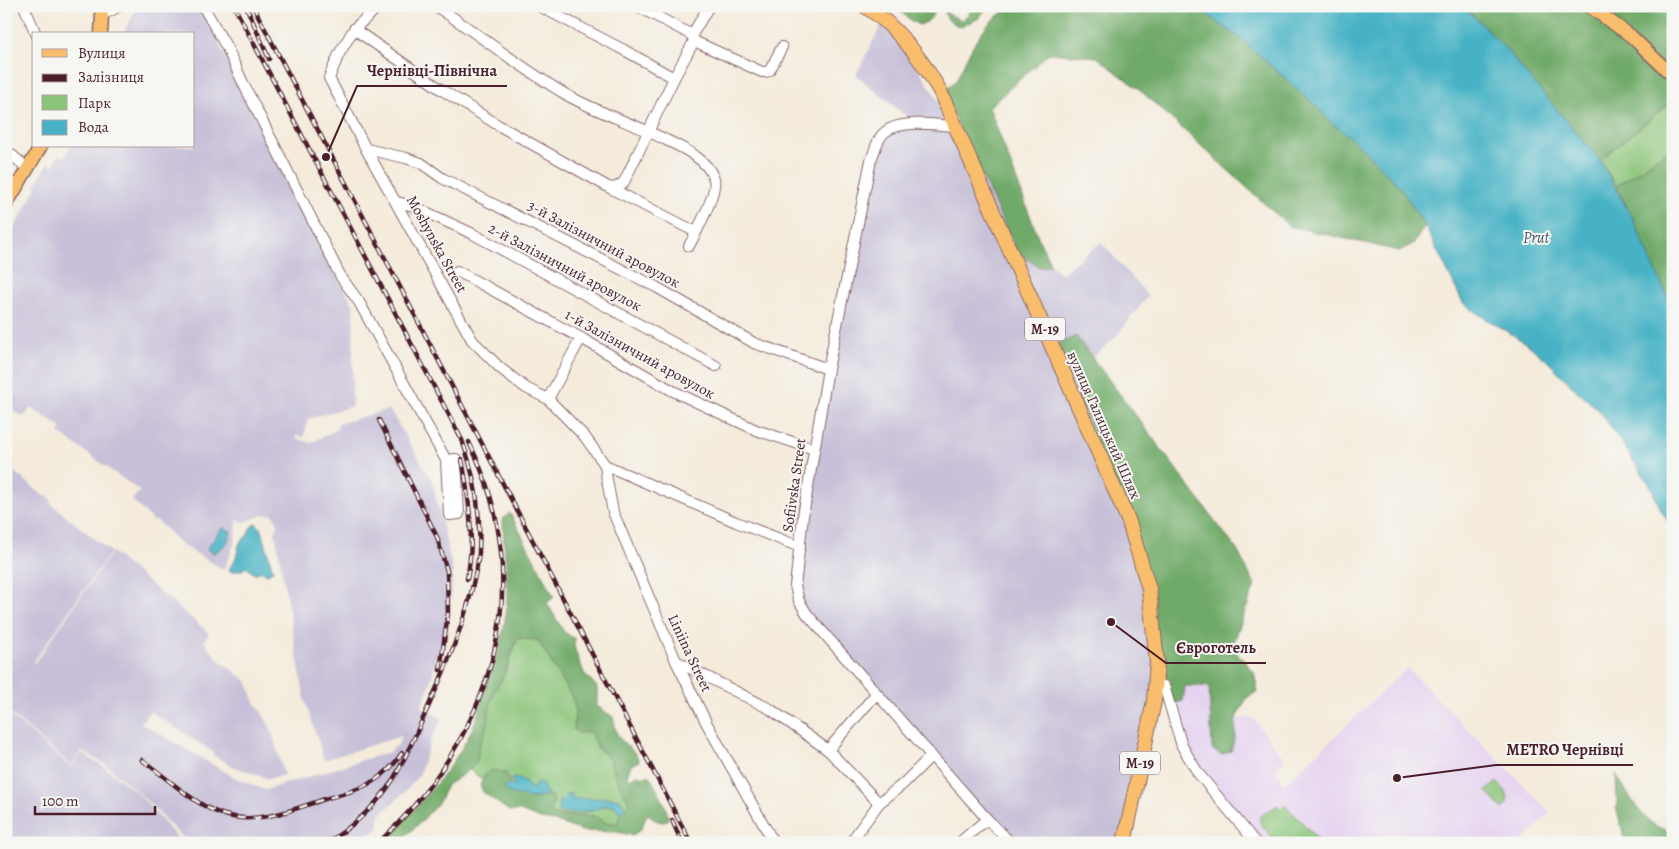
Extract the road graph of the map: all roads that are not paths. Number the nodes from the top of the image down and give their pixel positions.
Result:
1 (24, 6) edge
2 (120, 6) edge
3 (203, 6) edge
4 (379, 6) edge
5 (436, 6) edge
6 (540, 6) edge
7 (637, 6) edge
8 (709, 6) edge
9 (865, 6) edge
10 (1588, 6) edge
11 (101, 11) edge
12 (354, 29) junction
13 (35, 32) edge
14 (101, 32) edge
15 (693, 38) junction
16 (782, 46) dead end
17 (1673, 76) edge
18 (674, 78) junction
19 (955, 126) junction
20 (649, 131) junction
21 (40, 148) edge
22 (366, 148) junction
23 (6, 150) edge
24 (28, 169) junction
25 (12, 183) edge
26 (610, 188) junction
27 (397, 202) junction
28 (6, 205) edge
29 (696, 232) junction
30 (689, 246) dead end
31 (457, 271) dead end
32 (581, 338) junction
33 (716, 366) dead end
34 (828, 369) junction
35 (548, 399) junction
36 (814, 449) junction
37 (446, 460) junction
38 (606, 464) junction
39 (800, 547) junction
40 (676, 661) junction
41 (1155, 683) junction
42 (876, 694) junction
43 (828, 750) junction
44 (931, 756) junction
45 (879, 803) junction
46 (987, 818) junction
47 (774, 843) edge
48 (850, 843) edge
49 (959, 843) edge
50 (1011, 843) edge
51 (1124, 843) edge
52 (1256, 843) edge

1 - 13 street
2 - 11 street
3 - 37 street
4 - 12 street, Moshynska Street
5 - 20 street
6 - 18 street
7 - 15 street
8 - 15 street
9 - 19 highway, вулиця Галицький Шлях / М-19
10 - 17 main road
11 - 14 main road
12 - 22 street, Moshynska Street
12 - 26 street
15 - 16 street
15 - 18 street
18 - 20 street
19 - 34 street, Sofiivska Street
19 - 41 highway, вулиця Галицький Шлях / М-19
20 - 26 street
20 - 29 street
21 - 24 main road
22 - 27 street, Moshynska Street
22 - 34 street, 3-й Залізничний аровулок
23 - 24 street
24 - 25 main road
25 - 28 main road
26 - 29 street
27 - 33 street, 2-й Залізничний аровулок
27 - 35 street, Moshynska Street
29 - 30 street
31 - 32 street, 1-й Залізничний аровулок
32 - 35 street
32 - 36 street, 1-й Залізничний аровулок
34 - 36 street, Sofiivska Street
35 - 38 street, Moshynska Street
36 - 39 street, Sofiivska Street
37 - 37 street
38 - 39 street
38 - 40 street, Liniina Street
39 - 42 street, Sofiivska Street
40 - 43 street
40 - 47 street, Liniina Street
41 - 51 highway, вулиця Галицький Шлях / М-19
41 - 52 street
42 - 43 street
42 - 44 street, Sofiivska Street
43 - 45 street
44 - 45 street
44 - 46 street, Sofiivska Street
45 - 48 street
46 - 49 street
46 - 50 street, Sofiivska Street

